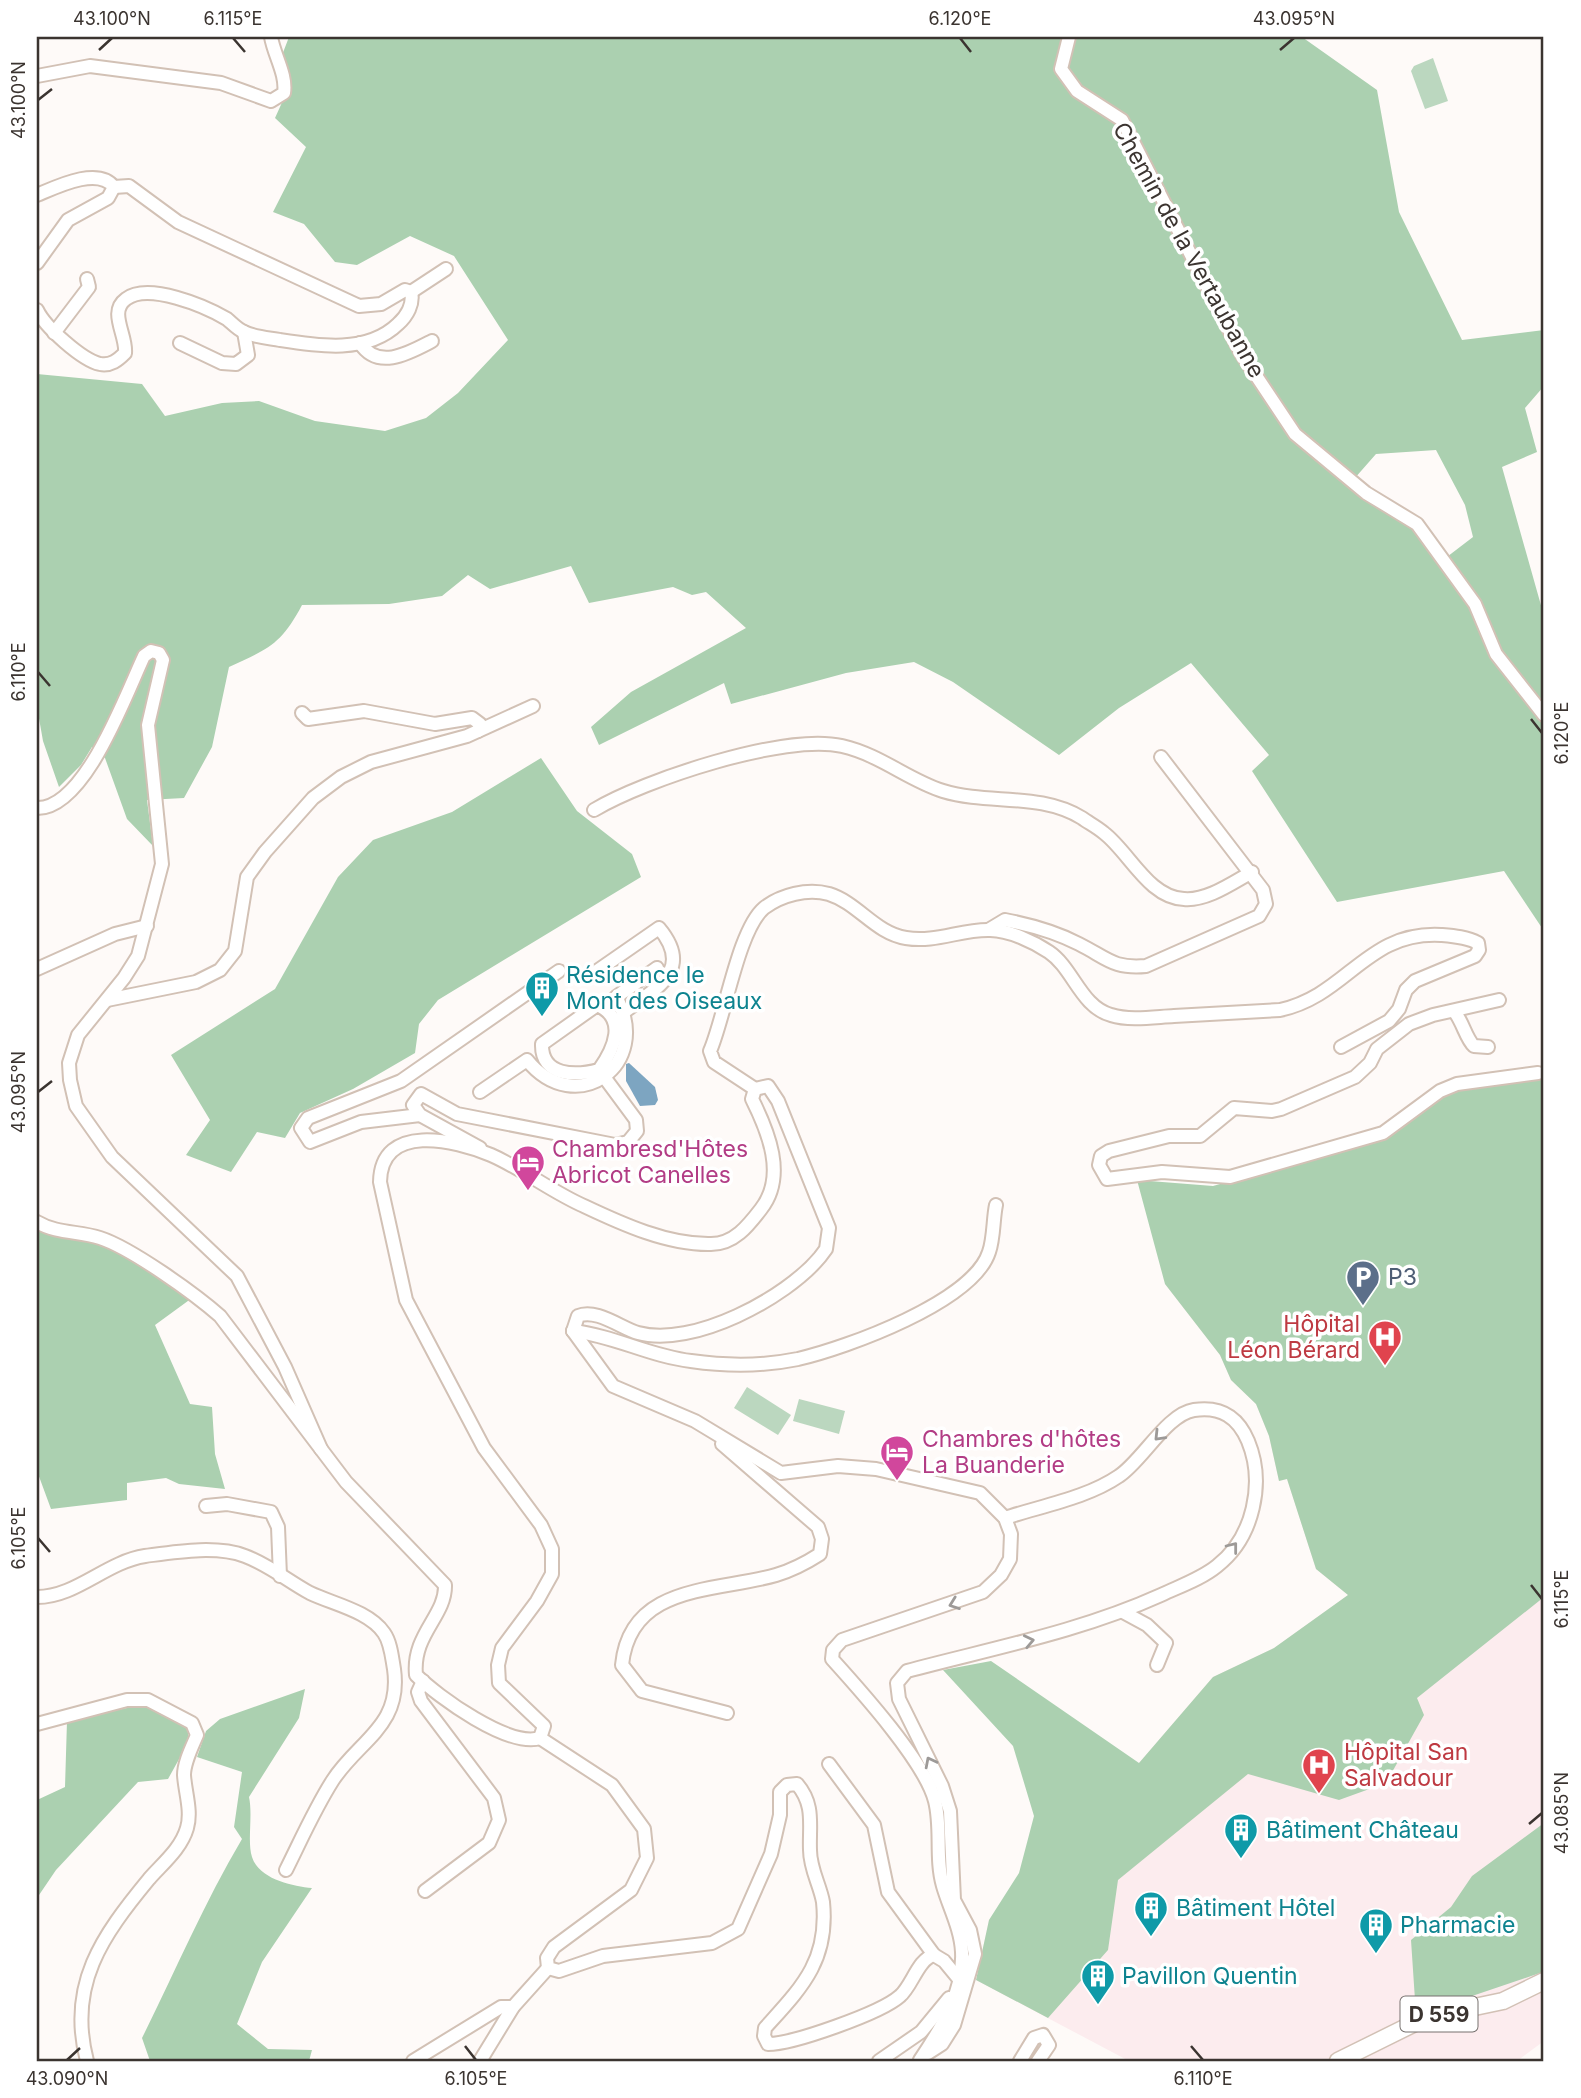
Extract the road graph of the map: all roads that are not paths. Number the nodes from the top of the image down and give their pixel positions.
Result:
1 (271, 37) edge
2 (1069, 37) edge
3 (37, 76) edge
4 (114, 187) junction
5 (37, 195) edge
6 (37, 263) edge
7 (446, 269) dead end
8 (87, 279) dead end
9 (411, 292) junction
10 (37, 310) edge
11 (244, 332) junction
12 (54, 333) junction
13 (432, 341) dead end
14 (180, 343) dead end
15 (360, 343) junction
16 (533, 706) dead end
17 (302, 713) dead end
18 (1544, 715) edge
19 (478, 731) junction
20 (1161, 757) dead end
21 (37, 808) edge
22 (594, 810) dead end
23 (1252, 872) junction
24 (147, 926) junction
25 (990, 929) junction
26 (657, 968) dead end
27 (37, 969) edge
28 (559, 971) dead end
29 (597, 971) dead end
30 (107, 1000) junction
31 (1499, 1000) dead end
32 (1454, 1010) junction
33 (624, 1012) junction
34 (1371, 1033) junction
35 (1341, 1047) dead end
36 (1488, 1047) dead end
37 (1377, 1049) junction
38 (602, 1073) junction
39 (1538, 1073) dead end
40 (755, 1089) junction
41 (480, 1092) dead end
42 (419, 1115) junction
43 (489, 1154) junction
44 (996, 1205) dead end
45 (37, 1222) edge
46 (573, 1331) junction
47 (695, 1421) junction
48 (321, 1449) junction
49 (206, 1506) dead end
50 (1005, 1518) junction
51 (280, 1576) junction
52 (37, 1597) edge
53 (1123, 1612) junction
54 (1157, 1665) dead end
55 (423, 1681) junction
56 (727, 1713) dead end
57 (37, 1724) edge
58 (540, 1738) junction
59 (829, 1764) dead end
60 (286, 1870) dead end
61 (425, 1891) dead end
62 (952, 1901) junction
63 (933, 1955) junction
64 (548, 1968) junction
65 (958, 1978) junction
66 (1544, 1981) edge
67 (960, 1992) junction
68 (513, 2007) junction
69 (918, 2060) edge
70 (87, 2061) edge
71 (412, 2061) edge
72 (480, 2061) edge
73 (879, 2061) edge
74 (1020, 2061) edge
75 (1038, 2061) edge
76 (1338, 2061) edge

1 - 3 street
2 - 18 street, Chemin de la Vertaubanne
4 - 5 street
4 - 6 street
4 - 9 street
7 - 9 street
8 - 12 street
9 - 15 street
10 - 12 street
11 - 12 street
11 - 14 street
11 - 15 street
13 - 15 street
16 - 19 street
17 - 19 street
19 - 30 street
20 - 23 street
21 - 24 street
22 - 23 street
23 - 25 street
24 - 27 street
24 - 30 street
25 - 34 street
25 - 40 street
26 - 33 street
28 - 42 street
29 - 33 street
30 - 48 street
31 - 32 street
32 - 36 street
32 - 37 street
33 - 38 street
34 - 35 street
34 - 37 street
37 - 39 street
38 - 38 street
38 - 41 street
38 - 42 street
40 - 43 street
40 - 46 street
42 - 43 street
43 - 58 street
44 - 46 street
45 - 48 street
46 - 47 street
47 - 50 street
47 - 56 street
48 - 55 street
49 - 51 street
53 -> 50 street
50 -> 62 street
51 - 52 street
51 - 60 street
53 - 54 street
62 -> 53 street
55 - 58 street
55 - 61 street
57 - 70 street
58 - 64 street
59 - 63 street
62 - 65 street
62 - 67 street
63 - 64 street
63 - 65 street
64 - 68 street
65 - 67 street
66 - 76 main road, D 559
67 - 69 street
67 - 73 street
68 - 71 street
68 - 72 street
74 - 75 street

